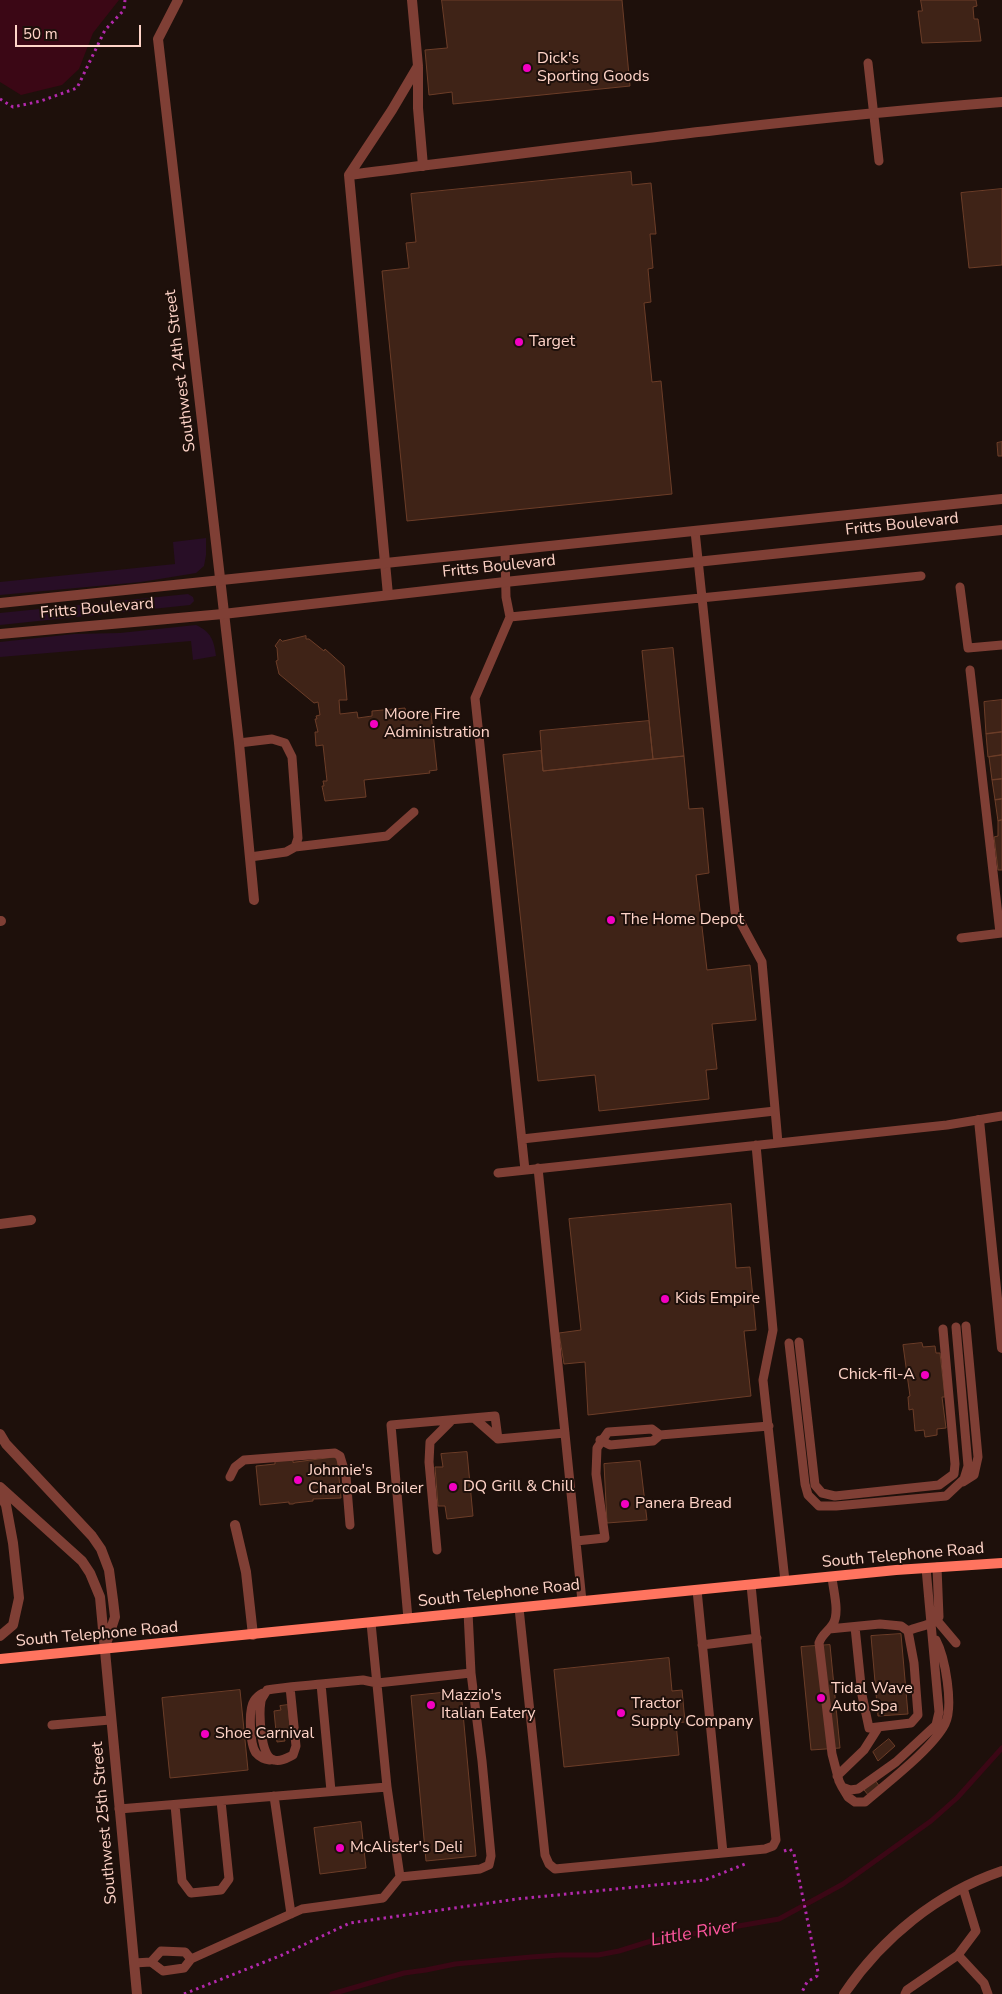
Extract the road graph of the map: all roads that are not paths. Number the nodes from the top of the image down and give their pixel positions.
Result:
1 (178, 0) edge
2 (412, 0) edge
3 (868, 63) dead end
4 (418, 66) junction
5 (1002, 102) edge
6 (873, 112) junction
7 (879, 161) dead end
8 (423, 166) junction
9 (349, 175) junction
10 (1002, 499) edge
11 (1002, 530) edge
12 (695, 531) junction
13 (505, 551) junction
14 (697, 562) junction
15 (386, 564) junction
16 (921, 576) dead end
17 (220, 581) junction
18 (505, 582) junction
19 (960, 587) dead end
20 (388, 595) junction
21 (702, 597) junction
22 (0, 603) edge
23 (223, 614) junction
24 (510, 617) junction
25 (0, 634) edge
26 (1002, 645) edge
27 (970, 670) dead end
28 (239, 743) junction
29 (414, 812) dead end
30 (295, 848) junction
31 (250, 857) junction
32 (254, 900) dead end
33 (1001, 933) edge
34 (961, 938) dead end
35 (775, 1111) junction
36 (1002, 1116) edge
37 (979, 1120) junction
38 (522, 1139) junction
39 (778, 1143) junction
40 (756, 1145) junction
41 (538, 1168) junction
42 (525, 1170) junction
43 (498, 1173) dead end
44 (31, 1220) dead end
45 (0, 1224) edge
46 (997, 1252) edge
47 (966, 1326) dead end
48 (956, 1327) dead end
49 (943, 1329) dead end
50 (799, 1342) dead end
51 (789, 1343) dead end
52 (1002, 1348) edge
53 (474, 1418) junction
54 (452, 1420) junction
55 (769, 1426) junction
56 (565, 1433) junction
57 (0, 1434) edge
58 (498, 1439) junction
59 (230, 1477) dead end
60 (956, 1486) junction
61 (0, 1487) edge
62 (0, 1494) edge
63 (234, 1525) dead end
64 (350, 1525) dead end
65 (576, 1541) junction
66 (437, 1550) dead end
67 (1002, 1563) edge
68 (932, 1568) junction
69 (832, 1577) junction
70 (785, 1581) junction
71 (751, 1584) junction
72 (697, 1590) junction
73 (582, 1601) junction
74 (835, 1603) junction
75 (519, 1608) junction
76 (468, 1612) junction
77 (408, 1619) junction
78 (371, 1623) junction
79 (933, 1626) junction
80 (855, 1627) junction
81 (844, 1628) junction
82 (829, 1629) junction
83 (908, 1631) junction
84 (253, 1635) junction
85 (0, 1636) edge
86 (757, 1638) junction
87 (956, 1644) dead end
88 (702, 1645) junction
89 (104, 1650) junction
90 (0, 1659) edge
91 (471, 1673) junction
92 (377, 1683) junction
93 (321, 1684) junction
94 (290, 1687) junction
95 (110, 1720) junction
96 (52, 1725) dead end
97 (878, 1728) junction
98 (837, 1776) junction
99 (387, 1787) junction
100 (842, 1787) junction
101 (331, 1792) junction
102 (274, 1796) junction
103 (221, 1800) junction
104 (175, 1805) junction
105 (119, 1809) junction
106 (723, 1853) junction
107 (1002, 1871) edge
108 (400, 1877) junction
109 (964, 1888) junction
110 (291, 1914) junction
111 (958, 1955) junction
112 (191, 1959) junction
113 (134, 1962) junction
114 (151, 1962) junction
115 (137, 1994) edge
116 (844, 1994) edge
117 (905, 1994) edge
118 (988, 1994) edge

1 - 17 street, Southwest 24th Street
2 - 4 street
3 - 6 lane
4 - 8 street
4 - 9 street
5 - 6 street
6 - 7 lane
6 - 8 street
8 - 9 street
9 - 15 street
10 - 12 street, Fritts Boulevard
11 - 14 street, Fritts Boulevard
12 - 13 street, Fritts Boulevard
12 - 14 lane
13 - 15 street, Fritts Boulevard
13 - 18 lane
14 - 18 street, Fritts Boulevard
14 - 21 lane
15 - 17 street, Fritts Boulevard
15 - 20 street
16 - 21 lane
17 - 22 street, Fritts Boulevard
17 - 23 street, Southwest 24th Street
18 - 20 street, Fritts Boulevard
18 - 24 lane
19 - 26 lane
20 - 23 street, Fritts Boulevard
21 - 24 lane
21 - 35 lane
23 - 25 street, Fritts Boulevard
23 - 28 street, Southwest 24th Street
24 - 38 lane
27 - 33 lane
28 - 30 lane
28 - 31 street, Southwest 24th Street
29 - 30 lane
30 - 31 lane
31 - 32 street, Southwest 24th Street
33 - 34 lane
35 - 38 lane
35 - 39 lane
36 - 37 lane
37 - 39 lane
37 - 46 street
38 - 42 lane
39 - 40 lane
40 - 41 lane
40 - 55 lane
41 - 42 lane
41 - 56 lane
42 - 43 lane
44 - 45 street
46 - 52 street
47 - 60 lane
48 - 60 lane
49 - 50 lane
51 - 60 lane
53 - 54 lane
53 - 58 lane
53 - 58 lane
54 - 66 lane
54 - 77 lane
55 - 65 lane
55 - 70 lane
56 - 58 lane
56 - 65 lane
57 - 89 street
59 - 64 lane
61 - 89 street, Southwest 25th Street
62 - 85 street
63 - 84 street
65 - 73 lane
67 - 68 main road, South Telephone Road
68 - 69 main road, South Telephone Road
68 - 79 lane
68 - 79 lane
69 - 70 main road, South Telephone Road
69 - 74 lane
70 - 71 main road, South Telephone Road
71 - 72 main road, South Telephone Road
71 - 86 lane
72 - 73 main road, South Telephone Road
72 - 88 lane
73 - 75 main road, South Telephone Road
74 - 81 lane
74 - 82 lane
75 - 76 main road, South Telephone Road
75 - 106 lane
76 - 77 main road, South Telephone Road
76 - 91 lane
77 - 78 main road, South Telephone Road
78 - 84 main road, South Telephone Road
78 - 92 lane
79 - 83 lane
79 - 87 lane
79 - 100 lane
79 - 100 lane
80 - 81 lane
80 - 83 lane
80 - 97 lane
81 - 82 lane
82 - 98 lane
83 - 97 lane
84 - 89 main road, South Telephone Road
86 - 88 lane
86 - 106 lane
88 - 106 lane
89 - 90 main road, South Telephone Road
89 - 95 street, Southwest 25th Street
91 - 92 lane
91 - 108 lane
92 - 93 lane
92 - 99 lane
93 - 94 lane
93 - 101 lane
94 - 94 lane
95 - 96 lane
95 - 105 street, Southwest 25th Street
97 - 98 lane
98 - 100 lane
99 - 101 lane
99 - 108 lane
101 - 102 lane
102 - 103 lane
102 - 110 lane
103 - 104 lane
103 - 104 lane
104 - 105 lane
105 - 113 street, Southwest 25th Street
107 - 109 street
108 - 110 lane
109 - 111 lane
109 - 116 street
110 - 112 lane
111 - 117 lane
111 - 118 lane
112 - 114 lane
112 - 114 lane
113 - 114 lane
113 - 115 street, Southwest 25th Street

